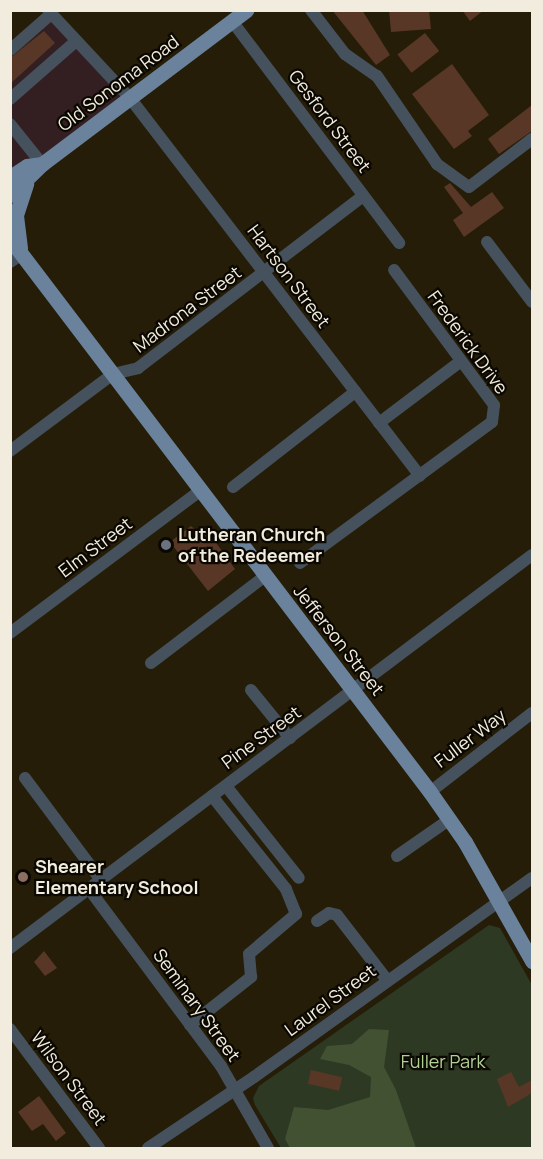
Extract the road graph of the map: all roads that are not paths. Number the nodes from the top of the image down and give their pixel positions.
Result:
1 (246, 10) edge
2 (311, 10) edge
3 (50, 12) edge
4 (232, 21) junction
5 (76, 40) junction
6 (10, 51) edge
7 (130, 98) junction
8 (10, 99) edge
9 (10, 124) edge
10 (532, 140) edge
11 (42, 164) junction
12 (10, 177) edge
13 (28, 180) junction
14 (10, 195) edge
15 (363, 196) junction
16 (10, 239) edge
17 (487, 242) dead end
18 (399, 243) dead end
19 (16, 258) edge
20 (393, 270) dead end
21 (264, 273) junction
22 (532, 302) edge
23 (461, 361) junction
24 (113, 374) junction
25 (355, 392) junction
26 (379, 423) junction
27 (10, 451) edge
28 (420, 476) junction
29 (233, 487) dead end
30 (201, 490) junction
31 (532, 555) edge
32 (300, 563) dead end
33 (265, 576) junction
34 (10, 633) edge
35 (151, 663) dead end
36 (251, 690) dead end
37 (355, 691) junction
38 (532, 713) edge
39 (290, 738) junction
40 (25, 778) dead end
41 (226, 786) junction
42 (430, 792) junction
43 (212, 796) junction
44 (450, 819) junction
45 (397, 856) dead end
46 (299, 878) dead end
47 (532, 878) edge
48 (101, 880) junction
49 (89, 889) junction
50 (498, 903) junction
51 (317, 921) dead end
52 (10, 948) edge
53 (532, 961) edge
54 (387, 980) junction
55 (190, 1024) junction
56 (10, 1029) edge
57 (234, 1090) junction
58 (99, 1149) edge
59 (148, 1149) edge
60 (268, 1149) edge

1 - 4 main road, Old Sonoma Road
2 - 10 street
3 - 5 street, Hartson Street
3 - 6 street
4 - 7 main road, Old Sonoma Road
4 - 15 street, Gesford Street
5 - 7 street, Hartson Street
5 - 8 street
7 - 11 main road, Old Sonoma Road
7 - 21 street, Hartson Street
9 - 11 street
11 - 12 main road, Old Sonoma Road
11 - 13 main road, Old Sonoma Road
13 - 14 main road, Old Sonoma Road
13 - 19 main road
15 - 18 street, Gesford Street
15 - 21 street, Madrona Street
16 - 19 main road, Jefferson Street
17 - 22 street
19 - 24 main road, Jefferson Street
20 - 23 street, Frederick Drive
21 - 24 street, Madrona Street
21 - 25 street, Hartson Street
23 - 26 street
23 - 28 street, Frederick Drive
24 - 27 street, Madrona Street
24 - 30 main road, Jefferson Street
25 - 26 street, Hartson Street
25 - 29 street
26 - 28 street, Hartson Street
28 - 32 street, Frederick Drive
30 - 33 main road, Jefferson Street
30 - 34 street, Elm Street
31 - 37 street, Pine Street
33 - 35 street
33 - 37 main road, Jefferson Street
36 - 39 street
37 - 39 street, Pine Street
37 - 42 main road, Jefferson Street
38 - 42 street, Fuller Way
39 - 41 street, Pine Street
40 - 48 street
41 - 43 street, Pine Street
41 - 46 street
42 - 44 main road, Jefferson Street
43 - 48 street, Pine Street
43 - 55 street
44 - 45 street
44 - 50 main road, Jefferson Street
47 - 50 street, Laurel Street
48 - 49 street, Pine Street
49 - 52 street, Pine Street
49 - 55 street, Seminary Street
50 - 53 main road, Jefferson Street
50 - 54 street, Laurel Street
51 - 54 street
54 - 57 street, Laurel Street
55 - 57 street, Seminary Street
56 - 58 street, Wilson Street
57 - 59 street, Laurel Street
57 - 60 street, Seminary Street

